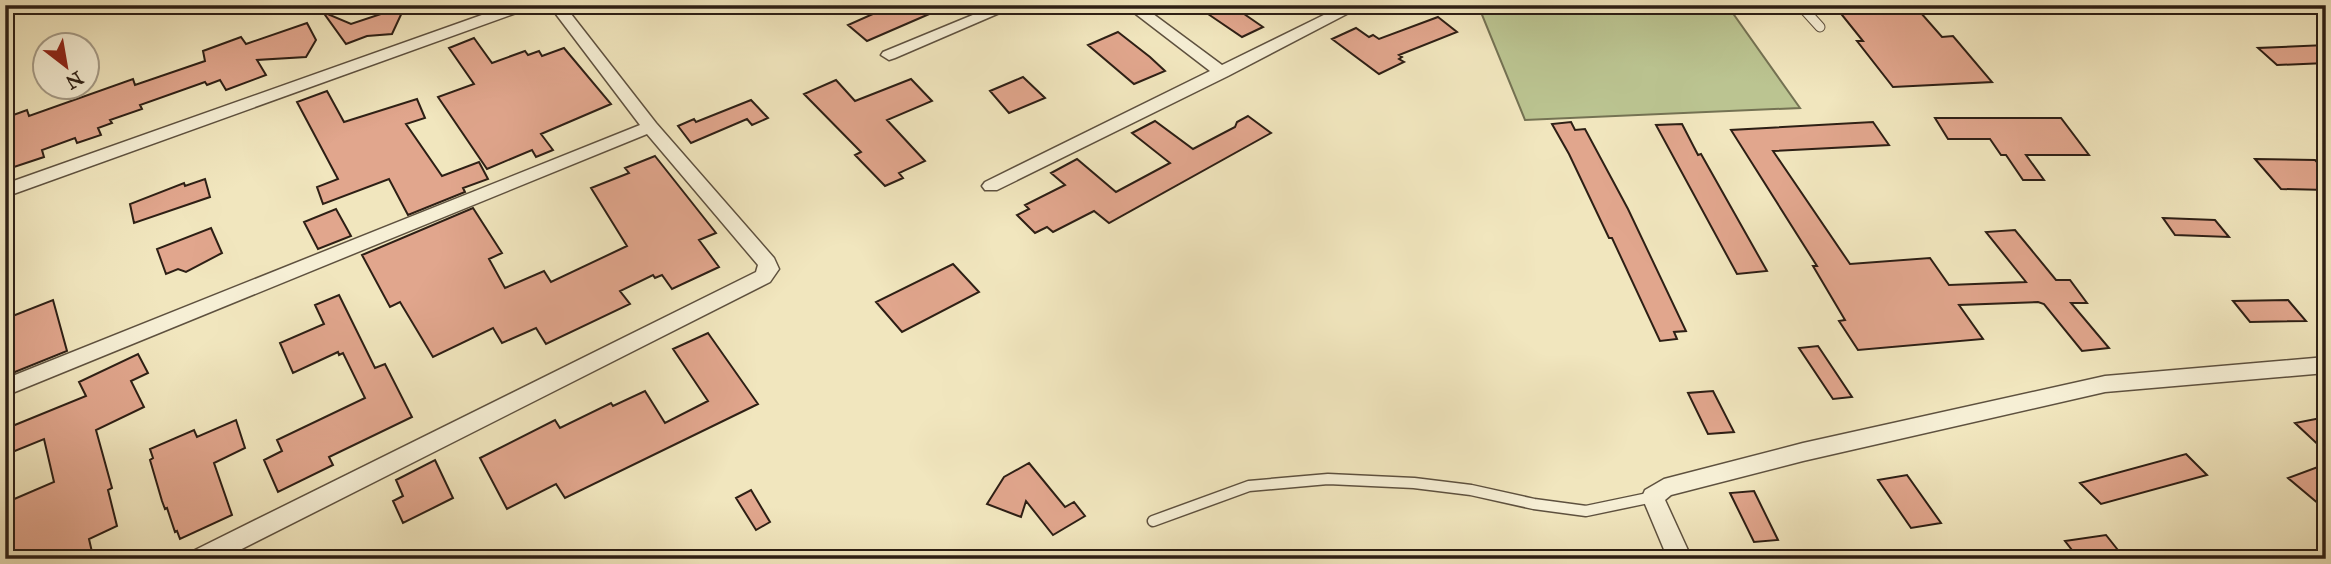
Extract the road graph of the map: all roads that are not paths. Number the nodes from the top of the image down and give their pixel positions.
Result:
1 (525, 5) edge
2 (556, 5) edge
3 (1011, 5) edge
4 (1131, 5) edge
5 (1357, 5) edge
6 (1800, 5) edge
7 (1820, 27) dead end
8 (889, 55) dead end
9 (1222, 73) junction
10 (650, 127) junction
11 (991, 186) dead end
12 (5, 191) edge
13 (2326, 365) edge
14 (5, 388) edge
15 (1653, 497) junction
16 (1153, 521) dead end
17 (198, 559) edge
18 (1680, 559) edge

1 - 12 street
2 - 10 street
3 - 8 street
4 - 9 street
5 - 9 street
6 - 7 lane
9 - 11 street
10 - 14 street
10 - 17 street
13 - 15 street
15 - 16 lane
15 - 18 street

